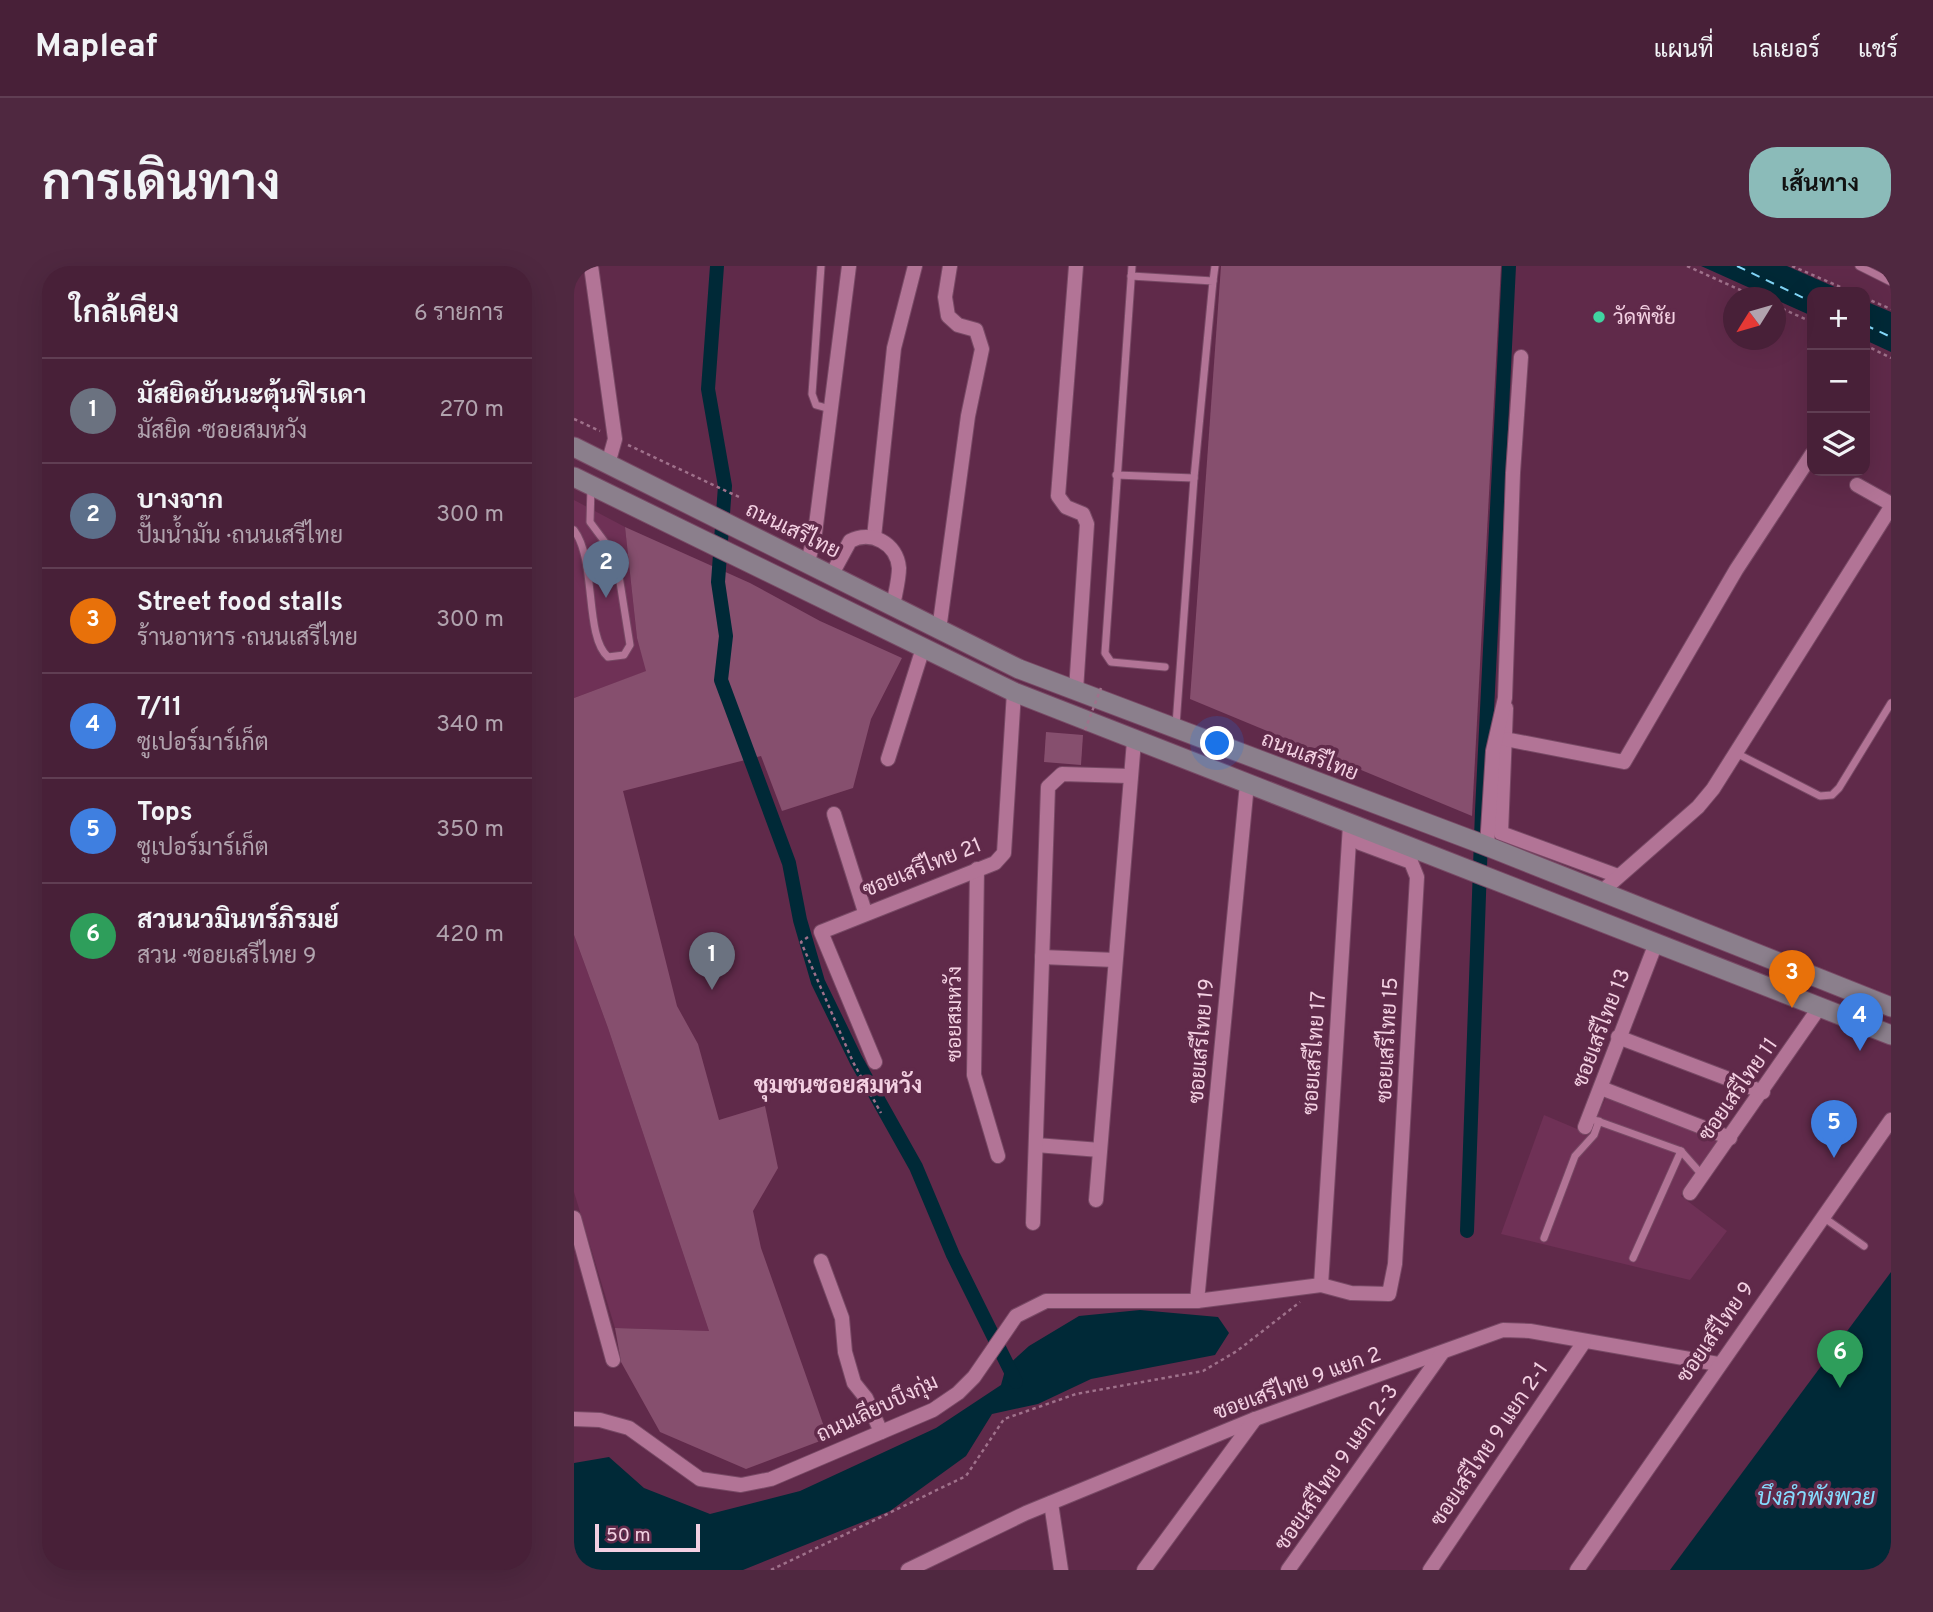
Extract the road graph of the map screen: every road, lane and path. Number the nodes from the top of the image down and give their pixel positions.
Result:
1 (592, 266) edge
2 (821, 266) edge
3 (849, 266) edge
4 (915, 266) edge
5 (950, 266) edge
6 (1076, 266) edge
7 (1132, 266) edge
8 (1215, 266) edge
9 (1687, 266) edge
10 (1792, 266) edge
11 (1859, 266) edge
12 (1131, 276) junction
13 (1213, 281) junction
14 (1891, 282) edge
15 (1734, 287) edge
16 (1840, 287) edge
17 (1870, 300) edge
18 (1891, 309) edge
19 (1786, 310) edge
20 (1807, 320) edge
21 (1870, 348) edge
22 (1521, 357) dead end
23 (1891, 358) edge
24 (830, 409) junction
25 (574, 419) edge
26 (615, 439) junction
27 (574, 447) edge
28 (1807, 462) edge
29 (608, 464) junction
30 (1115, 475) junction
31 (1194, 478) junction
32 (583, 482) edge
33 (1857, 485) dead end
34 (739, 497) dead end
35 (1891, 506) edge
36 (574, 530) edge
37 (874, 537) junction
38 (808, 562) junction
39 (832, 574) junction
40 (893, 606) junction
41 (934, 627) junction
42 (923, 648) junction
43 (1165, 667) dead end
44 (1101, 688) dead end
45 (1076, 690) junction
46 (1014, 691) junction
47 (1505, 698) junction
48 (1891, 703) edge
49 (1176, 729) junction
50 (1084, 730) dead end
51 (1505, 739) junction
52 (1134, 741) junction
53 (1736, 753) junction
54 (888, 758) dead end
55 (1129, 776) junction
56 (1247, 784) junction
57 (834, 814) dead end
58 (1350, 824) junction
59 (1488, 847) junction
60 (977, 869) junction
61 (1618, 876) junction
62 (1600, 893) junction
63 (865, 912) junction
64 (803, 938) dead end
65 (1656, 943) junction
66 (1042, 957) junction
67 (1115, 960) junction
68 (1819, 1007) junction
69 (1891, 1007) edge
70 (1891, 1035) edge
71 (1618, 1037) junction
72 (875, 1062) dead end
73 (1601, 1088) junction
74 (1763, 1092) junction
75 (881, 1113) dead end
76 (1891, 1121) edge
77 (1591, 1122) junction
78 (1730, 1139) junction
79 (1036, 1145) junction
80 (1100, 1150) junction
81 (1681, 1151) junction
82 (998, 1156) dead end
83 (1703, 1176) junction
84 (1690, 1193) dead end
85 (1096, 1200) dead end
86 (1823, 1217) junction
87 (574, 1218) edge
88 (1033, 1223) dead end
89 (1544, 1238) dead end
90 (1864, 1246) dead end
91 (1633, 1258) dead end
92 (821, 1261) dead end
93 (1321, 1285) junction
94 (1386, 1296) joint
95 (1197, 1301) junction
96 (1300, 1302) dead end
97 (1584, 1342) junction
98 (1442, 1353) junction
99 (613, 1360) dead end
100 (1718, 1364) junction
101 (574, 1419) edge
102 (1255, 1419) junction
103 (881, 1432) junction
104 (1051, 1503) junction
105 (771, 1570) edge
106 (908, 1570) edge
107 (1061, 1570) edge
108 (1143, 1570) edge
109 (1288, 1570) edge
110 (1430, 1570) edge
111 (1577, 1570) edge

1 - 26 street
2 - 24 lane
3 - 24 street
4 - 37 street
5 - 41 street
6 - 45 street
7 - 12 lane
8 - 13 lane
9 - 15 path
10 - 16 path
11 - 14 lane
12 - 13 lane
12 - 30 lane
13 - 31 lane
17 - 18 path
19 - 20 path
21 - 23 path
22 - 47 street
24 - 38 street
25 - 26 path
26 - 29 street
26 - 34 path
27 - 29 main road, ถนนเสรีไทย
28 - 51 street
29 - 38 main road, ถนนเสรีไทย
30 - 31 lane
30 - 43 lane
31 - 49 lane
32 - 36 lane
32 - 42 main road
33 - 35 street
35 - 53 street
37 - 39 street
37 - 40 street
38 - 39 main road, ถนนเสรีไทย
39 - 40 main road, ถนนเสรีไทย
40 - 41 main road, ถนนเสรีไทย
41 - 42 main road
41 - 45 main road, ถนนเสรีไทย
42 - 46 main road
42 - 54 street
44 - 50 path, bridge
45 - 49 main road, ถนนเสรีไทย
46 - 52 main road
46 - 60 street, ซอยเสรีไทย 21
47 - 51 street
47 - 59 street
48 - 53 lane
49 - 59 main road, ถนนเสรีไทย
51 - 61 street
52 - 55 street
52 - 56 main road
53 - 61 street
55 - 66 street
55 - 67 street
56 - 58 main road
56 - 95 street, ซอยเสรีไทย 19
57 - 63 street
58 - 65 main road
58 - 93 street, ซอยเสรีไทย 17
58 - 94 street, ซอยเสรีไทย 15
59 - 62 main road, ถนนเสรีไทย
60 - 63 street, ซอยเสรีไทย 21
60 - 82 street, ซอยสมหวัง
61 - 62 street
62 - 69 main road, ถนนเสรีไทย
63 - 72 street, ซอยเสรีไทย 21
64 - 75 path
65 - 68 main road
65 - 71 street, ซอยเสรีไทย 13
66 - 67 street
66 - 79 street
67 - 80 street
68 - 70 main road
68 - 74 street, ซอยเสรีไทย 11
71 - 73 street, ซอยเสรีไทย 13
71 - 74 street
73 - 77 street, ซอยเสรีไทย 13
73 - 78 street
74 - 78 street, ซอยเสรีไทย 11
76 - 86 street, ซอยเสรีไทย 9
77 - 81 lane
77 - 89 lane
78 - 83 street, ซอยเสรีไทย 11
79 - 80 street
79 - 88 street
80 - 85 street
81 - 83 lane
81 - 91 lane
83 - 84 street, ซอยเสรีไทย 11
86 - 90 lane
86 - 100 street, ซอยเสรีไทย 9
87 - 99 street
92 - 103 street
93 - 94 street, ถนนเลียบบึงกุ่ม
93 - 95 street, ถนนเลียบบึงกุ่ม
95 - 103 street, ถนนเลียบบึงกุ่ม
96 - 105 path
97 - 98 street, ซอยเสรีไทย 9 แยก 2
97 - 100 street, ซอยเสรีไทย 9 แยก 2
97 - 110 street, ซอยเสรีไทย 9 แยก 2-1
98 - 102 street, ซอยเสรีไทย 9 แยก 2
98 - 109 street, ซอยเสรีไทย 9 แยก 2-3
100 - 111 street, ซอยเสรีไทย 9
101 - 103 street, ถนนเลียบบึงกุ่ม
102 - 104 street, ซอยเสรีไทย 9 แยก 2
102 - 108 street
104 - 106 street, ซอยเสรีไทย 9 แยก 2
104 - 107 street

